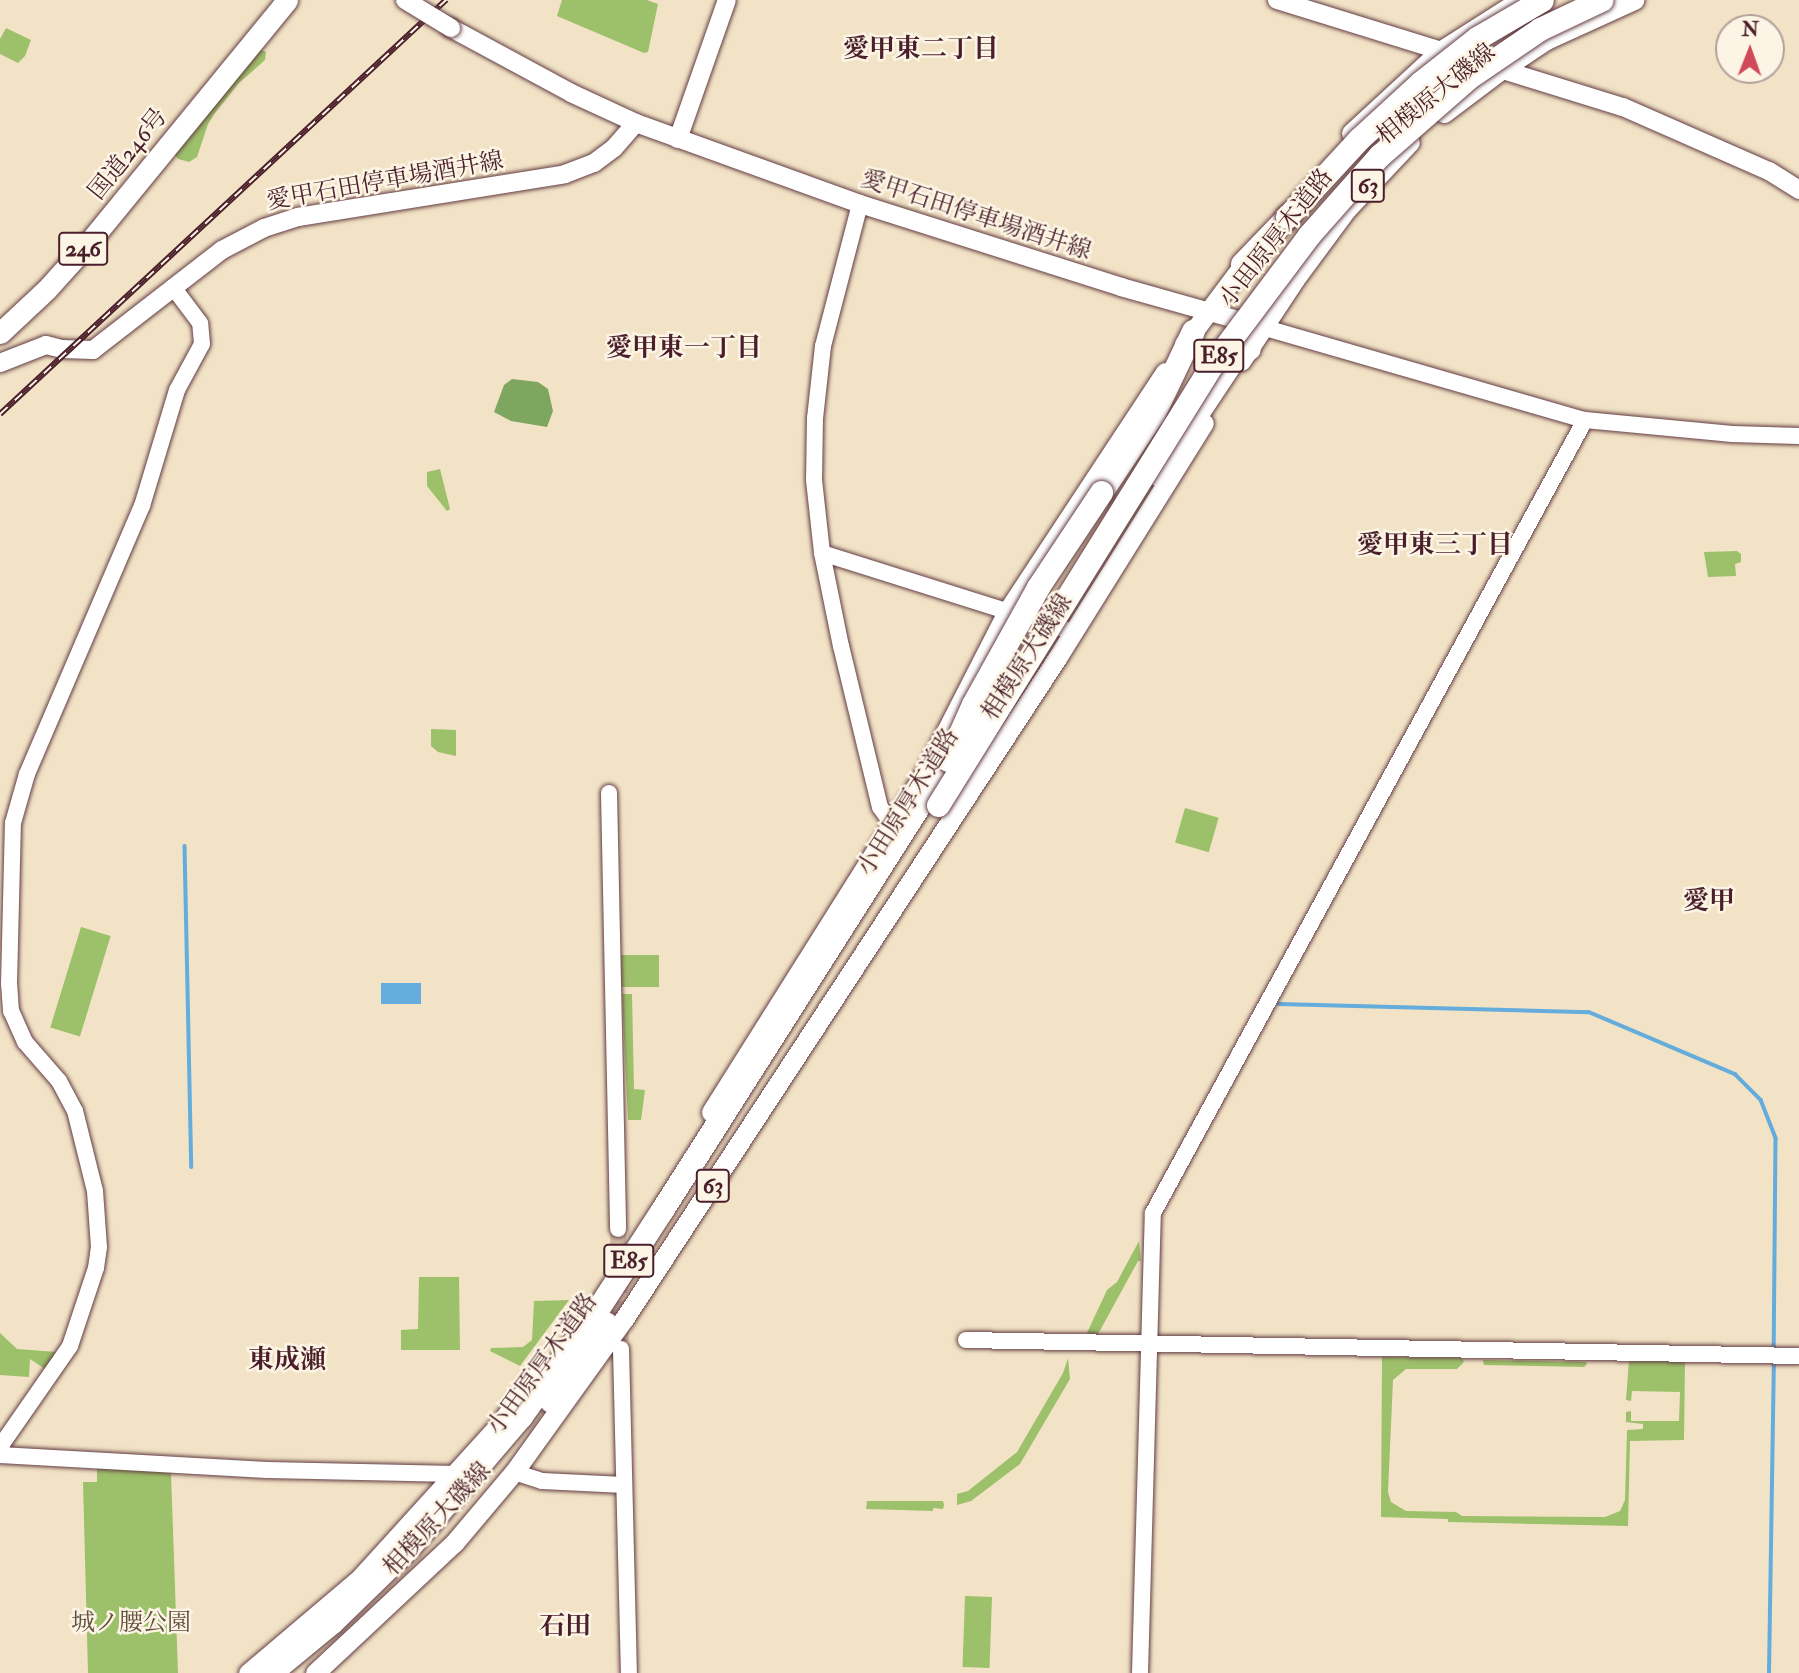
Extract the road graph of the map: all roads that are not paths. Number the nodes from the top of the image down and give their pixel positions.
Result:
1 (288, 0) edge
2 (405, 0) edge
3 (727, 0) edge
4 (1277, 0) edge
5 (1520, 0) edge
6 (1542, 0) edge
7 (1569, 0) edge
8 (1601, 0) edge
9 (1634, 0) edge
10 (1440, 51) junction
11 (1500, 70) junction
12 (636, 123) junction
13 (678, 139) junction
14 (1799, 190) edge
15 (860, 204) junction
16 (1242, 264) junction
17 (173, 287) junction
18 (1206, 312) junction
19 (1262, 327) junction
20 (1193, 331) junction
21 (0, 333) edge
22 (1249, 348) junction
23 (0, 363) edge
24 (1585, 420) junction
25 (1799, 436) edge
26 (822, 553) junction
27 (1008, 610) junction
28 (1073, 632) junction
29 (1002, 702) junction
30 (947, 760) junction
31 (609, 793) dead end
32 (931, 801) junction
33 (892, 824) junction
34 (618, 1229) tunnel mouth
35 (966, 1340) dead end
36 (1147, 1343) junction
37 (621, 1349) tunnel mouth
38 (1799, 1356) edge
39 (0, 1455) edge
40 (514, 1472) junction
41 (456, 1474) junction
42 (426, 1475) junction
43 (625, 1485) junction
44 (438, 1494) junction
45 (248, 1673) edge
46 (270, 1673) edge
47 (292, 1673) edge
48 (315, 1673) edge
49 (629, 1673) edge
50 (1140, 1673) edge

1 - 21 highway, 国道246号 / 246
2 - 12 main road, 愛甲石田停車場酒井線, bridge
3 - 13 main road
4 - 10 main road
5 - 10 main road, 相模原大磯線 / 63
6 - 16 highway, bridge
7 - 30 highway, 小田原厚木道路 / E85, bridge
8 - 29 highway, 小田原厚木道路 / E85, bridge
9 - 11 main road, 相模原大磯線 / 63
10 - 11 main road
10 - 16 main road, 相模原大磯線 / 63
11 - 14 main road
11 - 19 main road, 相模原大磯線 / 63
12 - 13 main road, 愛甲石田停車場酒井線
12 - 17 main road, 愛甲石田停車場酒井線
13 - 15 main road, 愛甲石田停車場酒井線
15 - 18 main road, 愛甲石田停車場酒井線
15 - 26 street
16 - 18 main road, 相模原大磯線 / 63
17 - 23 main road, 愛甲石田停車場酒井線
17 - 39 street
18 - 19 main road, 愛甲石田停車場酒井線
18 - 20 main road, 相模原大磯線 / 63
19 - 22 main road, 相模原大磯線 / 63
19 - 24 street
20 - 27 main road, 相模原大磯線 / 63
20 - 30 highway, bridge
22 - 28 main road, 相模原大磯線 / 63
22 - 29 highway, bridge
24 - 25 street
24 - 36 street
26 - 27 street
26 - 33 street
27 - 28 street
27 - 33 main road, 相模原大磯線 / 63
28 - 40 main road, 相模原大磯線 / 63
29 - 32 highway, 小田原厚木道路 / E85, bridge
30 - 32 highway, 小田原厚木道路 / E85
31 - 34 street
32 - 46 highway, 小田原厚木道路 / E85
32 - 47 highway, 小田原厚木道路 / E85
33 - 41 main road, 相模原大磯線 / 63
35 - 36 street
36 - 38 street
36 - 50 street
37 - 43 street
39 - 42 street
40 - 43 street
40 - 48 main road, 相模原大磯線 / 63
41 - 42 street
41 - 44 main road, 相模原大磯線 / 63
42 - 44 street
43 - 49 street
44 - 45 main road, 相模原大磯線 / 63

